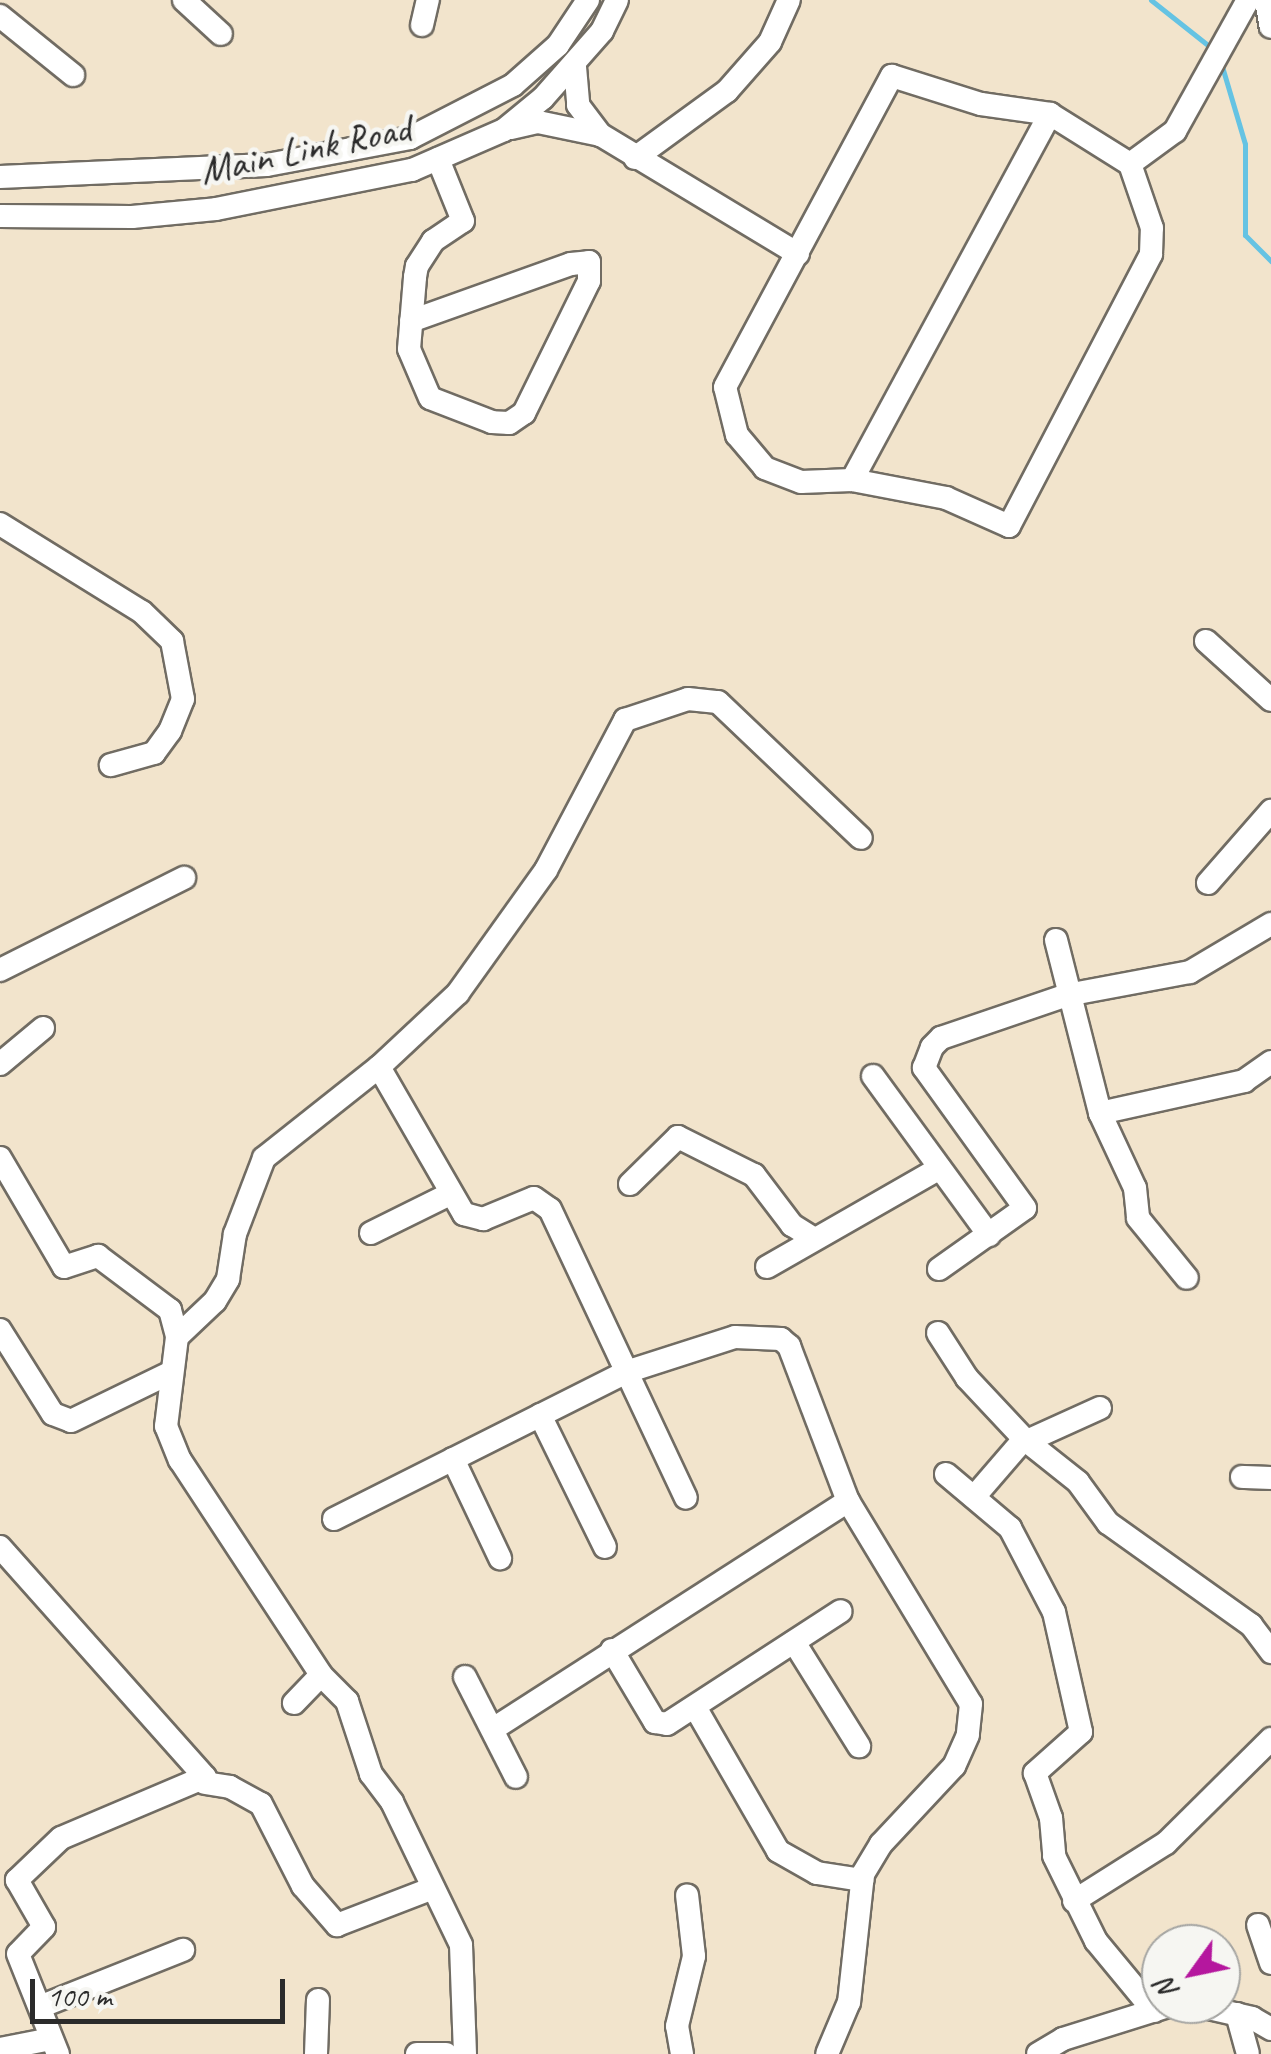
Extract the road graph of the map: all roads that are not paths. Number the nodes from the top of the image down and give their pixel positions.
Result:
1 (184, 0) edge
2 (428, 0) edge
3 (588, 0) edge
4 (618, 0) edge
5 (789, 0) edge
6 (1248, 0) edge
7 (1266, 0) edge
8 (0, 16) edge
9 (422, 26) dead end
10 (1271, 28) edge
11 (222, 34) dead end
12 (574, 66) junction
13 (73, 76) dead end
14 (1050, 114) junction
15 (504, 130) junction
16 (601, 135) junction
17 (635, 158) junction
18 (438, 159) junction
19 (1130, 164) junction
20 (0, 177) edge
21 (0, 216) edge
22 (798, 254) junction
23 (411, 321) junction
24 (852, 480) junction
25 (0, 524) edge
26 (1206, 641) dead end
27 (1271, 700) edge
28 (111, 765) dead end
29 (1271, 811) edge
30 (862, 838) dead end
31 (184, 878) dead end
32 (1208, 883) dead end
33 (1271, 924) edge
34 (1056, 940) dead end
35 (0, 970) edge
36 (1067, 995) junction
37 (43, 1028) dead end
38 (1271, 1062) edge
39 (0, 1064) edge
40 (378, 1067) junction
41 (874, 1076) dead end
42 (1100, 1113) junction
43 (0, 1158) edge
44 (940, 1168) junction
45 (630, 1184) dead end
46 (448, 1195) junction
47 (371, 1234) dead end
48 (989, 1234) junction
49 (814, 1238) junction
50 (766, 1267) dead end
51 (939, 1269) dead end
52 (1187, 1278) dead end
53 (0, 1330) edge
54 (938, 1334) dead end
55 (177, 1336) junction
56 (626, 1372) junction
57 (170, 1373) junction
58 (1100, 1408) dead end
59 (540, 1416) junction
60 (1025, 1440) junction
61 (453, 1459) junction
62 (946, 1474) dead end
63 (1242, 1477) dead end
64 (1271, 1478) edge
65 (974, 1497) junction
66 (686, 1498) dead end
67 (848, 1501) junction
68 (334, 1519) dead end
69 (0, 1547) edge
70 (605, 1547) dead end
71 (500, 1558) dead end
72 (841, 1611) dead end
73 (794, 1642) junction
74 (612, 1650) junction
75 (1271, 1652) edge
76 (321, 1675) junction
77 (465, 1677) dead end
78 (294, 1703) dead end
79 (695, 1707) junction
80 (494, 1729) junction
81 (1271, 1739) edge
82 (859, 1746) dead end
83 (516, 1777) dead end
84 (205, 1783) junction
85 (862, 1880) junction
86 (433, 1888) junction
87 (688, 1895) dead end
88 (1074, 1901) junction
89 (1258, 1925) dead end
90 (183, 1950) dead end
91 (1271, 1963) edge
92 (1141, 1984) edge
93 (318, 2000) dead end
94 (42, 2006) junction
95 (1141, 2016) edge
96 (1241, 2016) edge
97 (1240, 2024) edge
98 (1271, 2030) edge
99 (54, 2047) edge
100 (0, 2049) edge
101 (316, 2054) edge
102 (417, 2054) edge
103 (446, 2054) edge
104 (465, 2054) edge
105 (682, 2054) edge
106 (827, 2054) edge
107 (1038, 2054) edge
108 (1248, 2054) edge

1 - 11 street
2 - 9 street
3 - 20 street, Main Link Road
4 - 12 street, Main Link Road
5 - 17 street
6 - 19 street
7 - 10 street
8 - 13 street
12 - 15 street, Main Link Road
12 - 16 street
14 - 19 street
14 - 22 street
14 - 24 street
15 - 16 street
15 - 18 street, Main Link Road
16 - 17 street
17 - 22 street
18 - 21 street, Main Link Road
18 - 23 street
19 - 24 street
22 - 24 street
23 - 23 street
25 - 28 street
26 - 27 street
29 - 32 street
30 - 40 street
31 - 35 street
33 - 36 street
34 - 36 street
36 - 42 street
36 - 48 street
37 - 39 street
38 - 42 street
40 - 46 street
40 - 55 street
41 - 44 street
42 - 52 street
43 - 55 street
44 - 48 street
44 - 49 street
45 - 49 street
46 - 47 street
46 - 56 street
48 - 51 street
49 - 50 street
53 - 57 street
54 - 60 street
55 - 57 street
56 - 59 street
56 - 66 street
56 - 67 street
57 - 76 street
58 - 60 street
59 - 61 street
59 - 70 street
60 - 65 street
60 - 75 street
61 - 68 street
61 - 71 street
62 - 65 street
63 - 64 street
65 - 88 street
67 - 74 street
67 - 85 street
69 - 84 street
72 - 73 street
73 - 79 street
73 - 82 street
74 - 79 street
74 - 80 street
76 - 78 street
76 - 86 street
77 - 80 street
79 - 85 street
80 - 83 street
81 - 88 street
84 - 86 street
84 - 94 street
85 - 106 street
86 - 104 street
87 - 105 street
88 - 92 street
89 - 91 street
90 - 94 street
93 - 101 street
94 - 99 street
95 - 107 street
96 - 98 street
97 - 108 street
99 - 100 street
102 - 103 street

